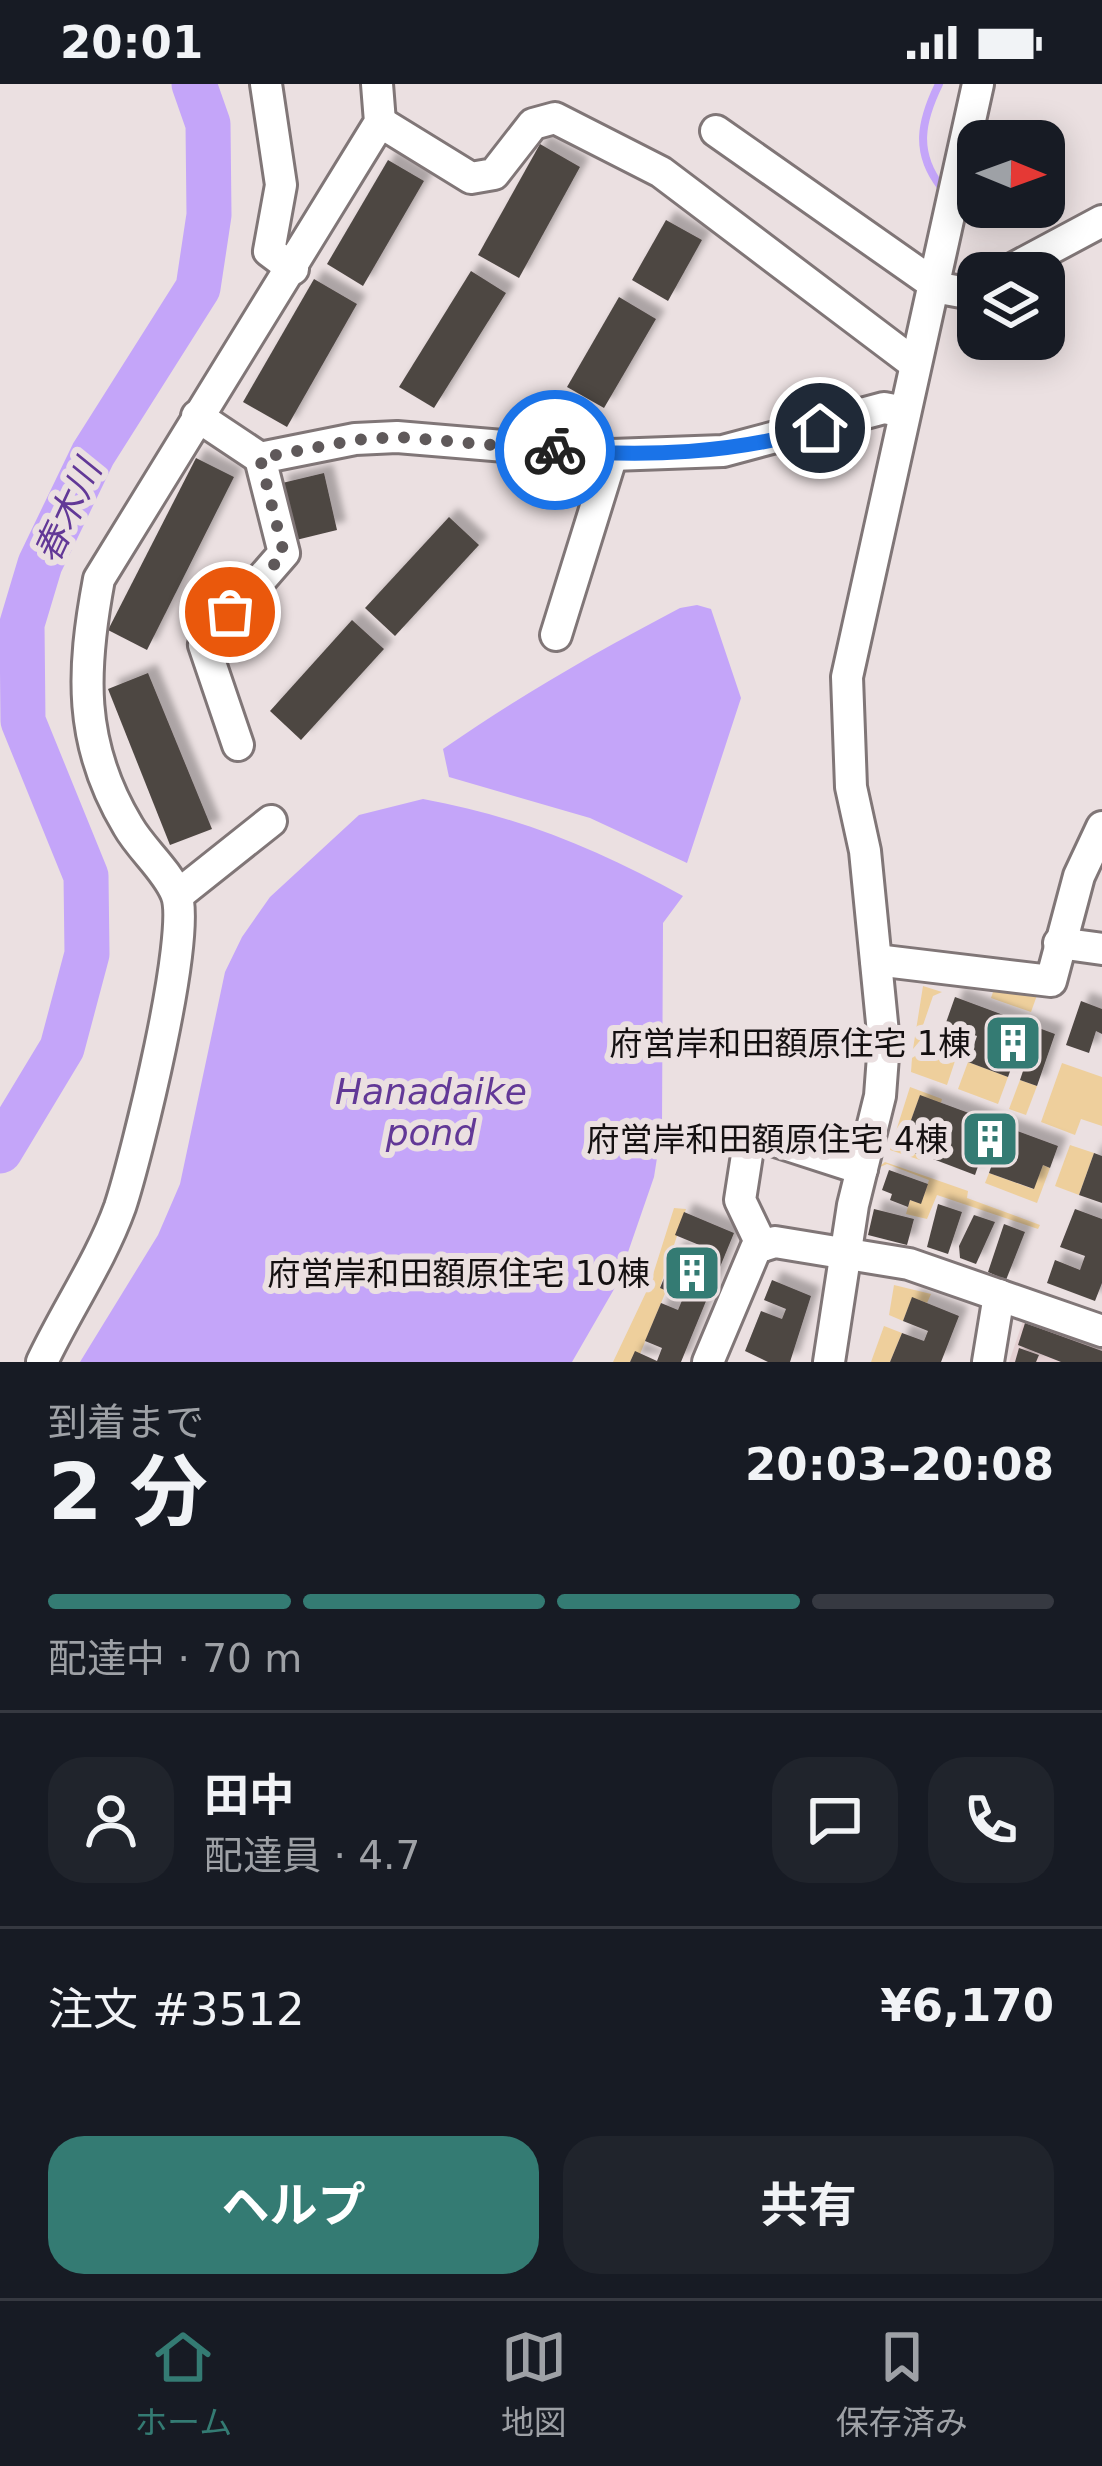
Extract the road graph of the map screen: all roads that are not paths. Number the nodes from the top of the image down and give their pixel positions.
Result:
1 (266, 84) edge
2 (377, 84) edge
3 (978, 84) edge
4 (380, 122) junction
5 (716, 131) dead end
6 (1102, 220) edge
7 (1043, 252) edge
8 (293, 269) junction
9 (934, 286) junction
10 (957, 291) edge
11 (916, 364) junction
12 (904, 412) junction
13 (197, 416) junction
14 (612, 454) junction
15 (260, 458) junction
16 (556, 635) dead end
17 (238, 746) dead end
18 (271, 821) dead end
19 (1102, 826) edge
20 (178, 895) junction
21 (1059, 944) junction
22 (1102, 950) edge
23 (876, 960) junction
24 (862, 1169) junction
25 (762, 1246) junction
26 (845, 1254) junction
27 (999, 1295) junction
28 (1102, 1331) edge
29 (42, 1362) edge
30 (708, 1362) edge
31 (829, 1362) edge
32 (988, 1362) edge

1 - 8 street
2 - 4 street
3 - 9 street
4 - 8 street
4 - 11 street
5 - 9 street
6 - 7 street
8 - 13 street
9 - 10 street
9 - 11 street
11 - 12 street
12 - 14 street
12 - 23 street
13 - 15 street
13 - 20 street
14 - 15 street
14 - 16 street
15 - 17 street
18 - 20 street
19 - 21 street
20 - 29 street
21 - 22 street
21 - 23 street
23 - 24 street
24 - 25 street
24 - 26 street
25 - 26 street
25 - 30 street
26 - 27 street
26 - 31 street
27 - 28 street
27 - 32 street

